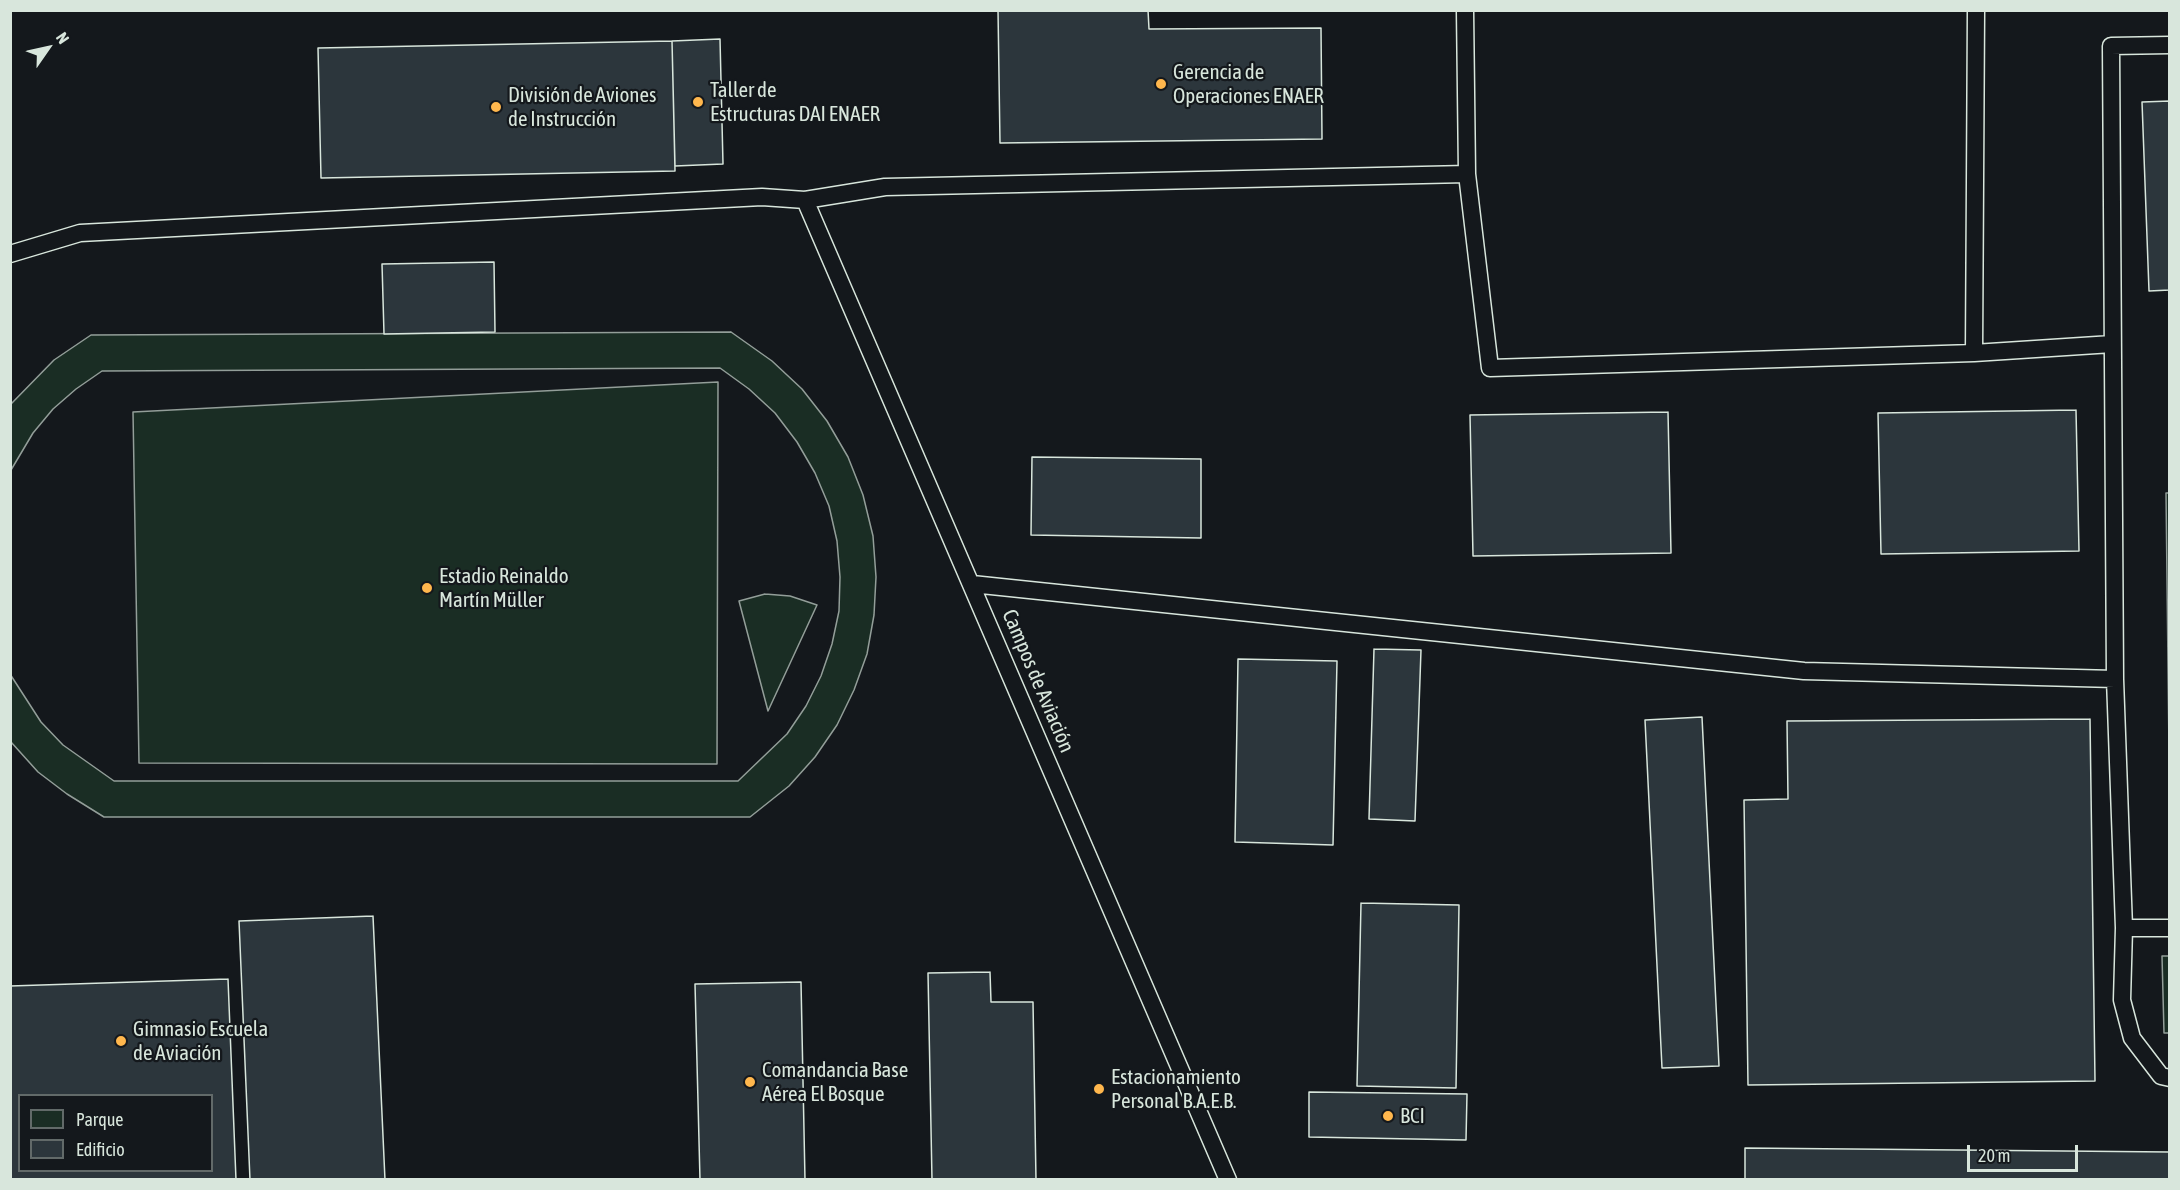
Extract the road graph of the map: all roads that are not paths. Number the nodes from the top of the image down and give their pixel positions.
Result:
1 (1465, 10) edge
2 (1976, 10) edge
3 (2169, 45) edge
4 (1467, 174) junction
5 (805, 200) junction
6 (10, 254) edge
7 (2112, 344) junction
8 (1974, 353) junction
9 (972, 584) junction
10 (2115, 679) junction
11 (2124, 928) junction
12 (2169, 928) edge
13 (2169, 1078) edge
14 (1228, 1179) edge

1 - 4 lane
2 - 8 lane
3 - 7 lane
4 - 5 lane
4 - 8 lane
5 - 6 lane
5 - 9 lane, Campos de Aviación
7 - 8 lane
7 - 10 lane
9 - 10 lane
9 - 14 lane, Campos de Aviación
10 - 11 lane
11 - 12 lane
11 - 13 lane

